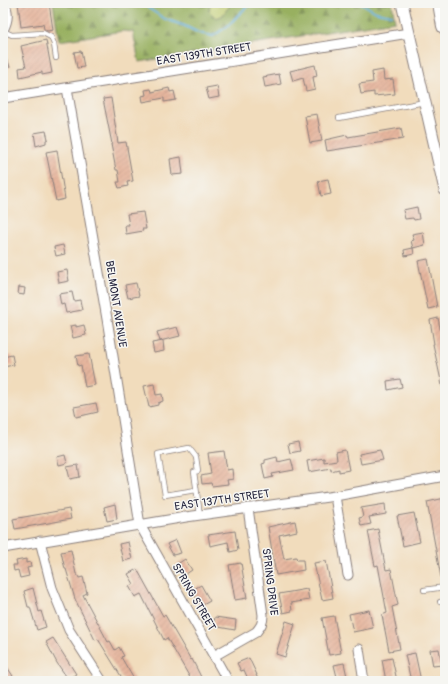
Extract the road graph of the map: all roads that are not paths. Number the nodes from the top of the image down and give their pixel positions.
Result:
1 (4, 3) edge
2 (402, 3) edge
3 (441, 3) edge
4 (445, 26) edge
5 (3, 30) edge
6 (409, 33) junction
7 (56, 58) dead end
8 (67, 88) junction
9 (3, 98) edge
10 (425, 102) junction
11 (339, 118) dead end
12 (445, 190) edge
13 (445, 476) edge
14 (196, 490) junction
15 (335, 496) junction
16 (248, 508) junction
17 (200, 515) junction
18 (140, 525) junction
19 (40, 541) junction
20 (3, 548) edge
21 (348, 575) dead end
22 (445, 586) edge
23 (424, 590) dead end
24 (359, 648) dead end
25 (214, 656) junction
26 (102, 681) edge
27 (228, 681) edge
28 (364, 681) edge

1 - 5 street
2 - 6 street
3 - 4 highway
5 - 7 lane
6 - 8 street, EAST 139TH STREET
6 - 10 street
8 - 9 street, EAST 139TH STREET
8 - 18 street, BELMONT AVENUE
10 - 11 lane
10 - 12 street
13 - 15 street, EAST 137TH STREET
14 - 14 lane
14 - 17 lane
15 - 16 street, EAST 137TH STREET
15 - 21 street
16 - 17 street, EAST 137TH STREET
16 - 25 street, SPRING DRIVE
17 - 18 street, EAST 137TH STREET
18 - 19 street, EAST 137TH STREET
18 - 25 street, SPRING STREET
19 - 20 street, EAST 137TH STREET
19 - 26 street
22 - 23 lane
24 - 28 street
25 - 27 street, SPRING STREET

